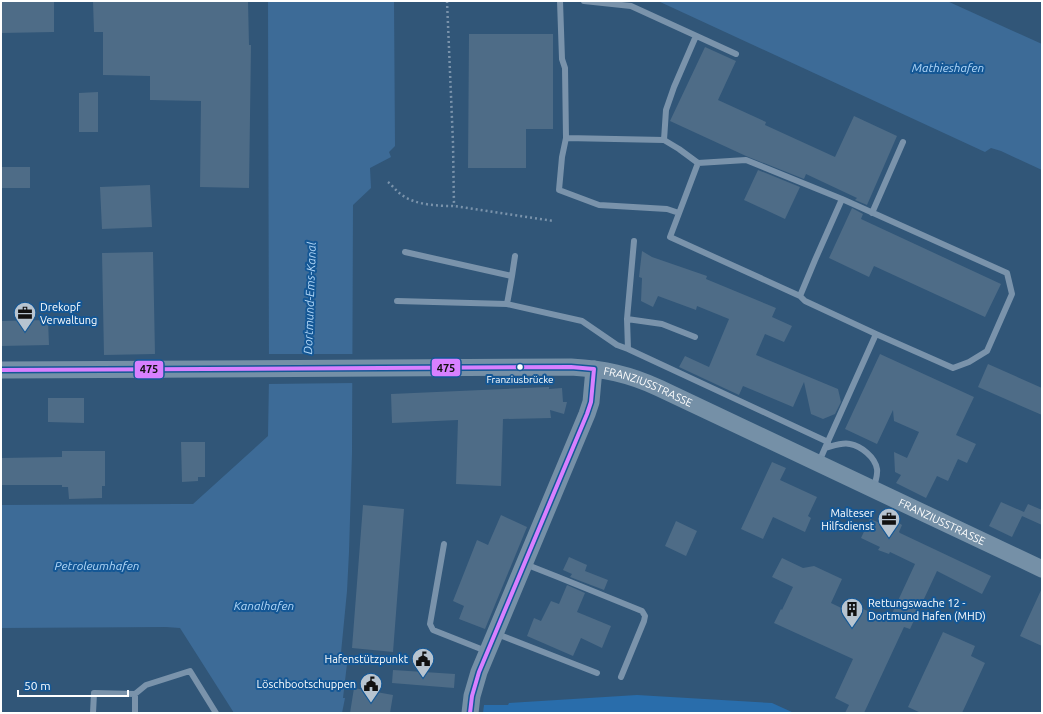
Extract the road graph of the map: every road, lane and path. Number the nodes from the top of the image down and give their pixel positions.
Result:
1 (447, 1) edge
2 (560, 1) edge
3 (584, 1) edge
4 (696, 36) junction
5 (736, 54) dead end
6 (566, 138) junction
7 (664, 140) junction
8 (903, 142) dead end
9 (698, 163) junction
10 (388, 182) dead end
11 (842, 199) junction
12 (454, 206) junction
13 (679, 213) junction
14 (872, 213) junction
15 (554, 221) dead end
16 (634, 241) dead end
17 (405, 252) dead end
18 (515, 256) dead end
19 (512, 276) junction
20 (800, 296) junction
21 (397, 301) dead end
22 (507, 304) junction
23 (627, 319) junction
24 (876, 334) junction
25 (695, 337) dead end
26 (628, 349) junction
27 (594, 369) junction
28 (1, 370) edge
29 (824, 451) junction
30 (874, 489) junction
31 (444, 544) dead end
32 (524, 564) junction
33 (1042, 569) edge
34 (496, 634) junction
35 (488, 652) junction
36 (597, 673) dead end
37 (621, 678) dead end
38 (135, 694) junction
39 (93, 713) edge
40 (135, 713) edge
41 (216, 713) edge
42 (470, 713) edge

1 - 12 path
2 - 6 lane
3 - 4 lane
4 - 5 lane
4 - 7 lane
6 - 7 lane
6 - 13 lane
7 - 9 lane
8 - 14 lane
9 - 11 lane
9 - 13 lane
10 - 12 path
11 - 14 lane
11 - 20 lane
12 - 15 path
13 - 20 lane
14 - 24 lane
16 - 23 lane
17 - 19 lane
18 - 19 lane
19 - 22 lane
20 - 24 lane
21 - 22 lane
22 - 26 lane
23 - 25 lane
23 - 26 lane
24 - 29 lane
26 - 29 lane
27 - 28 main road, FRANZIUSSTRASSE
27 - 29 main road, FRANZIUSSTRASSE
27 - 32 main road
29 - 30 main road, FRANZIUSSTRASSE
29 - 30 lane
30 - 33 main road, FRANZIUSSTRASSE
31 - 35 lane
32 - 34 main road
32 - 37 lane
34 - 35 main road
34 - 36 lane
35 - 42 main road
38 - 39 lane
38 - 40 lane
38 - 41 lane

